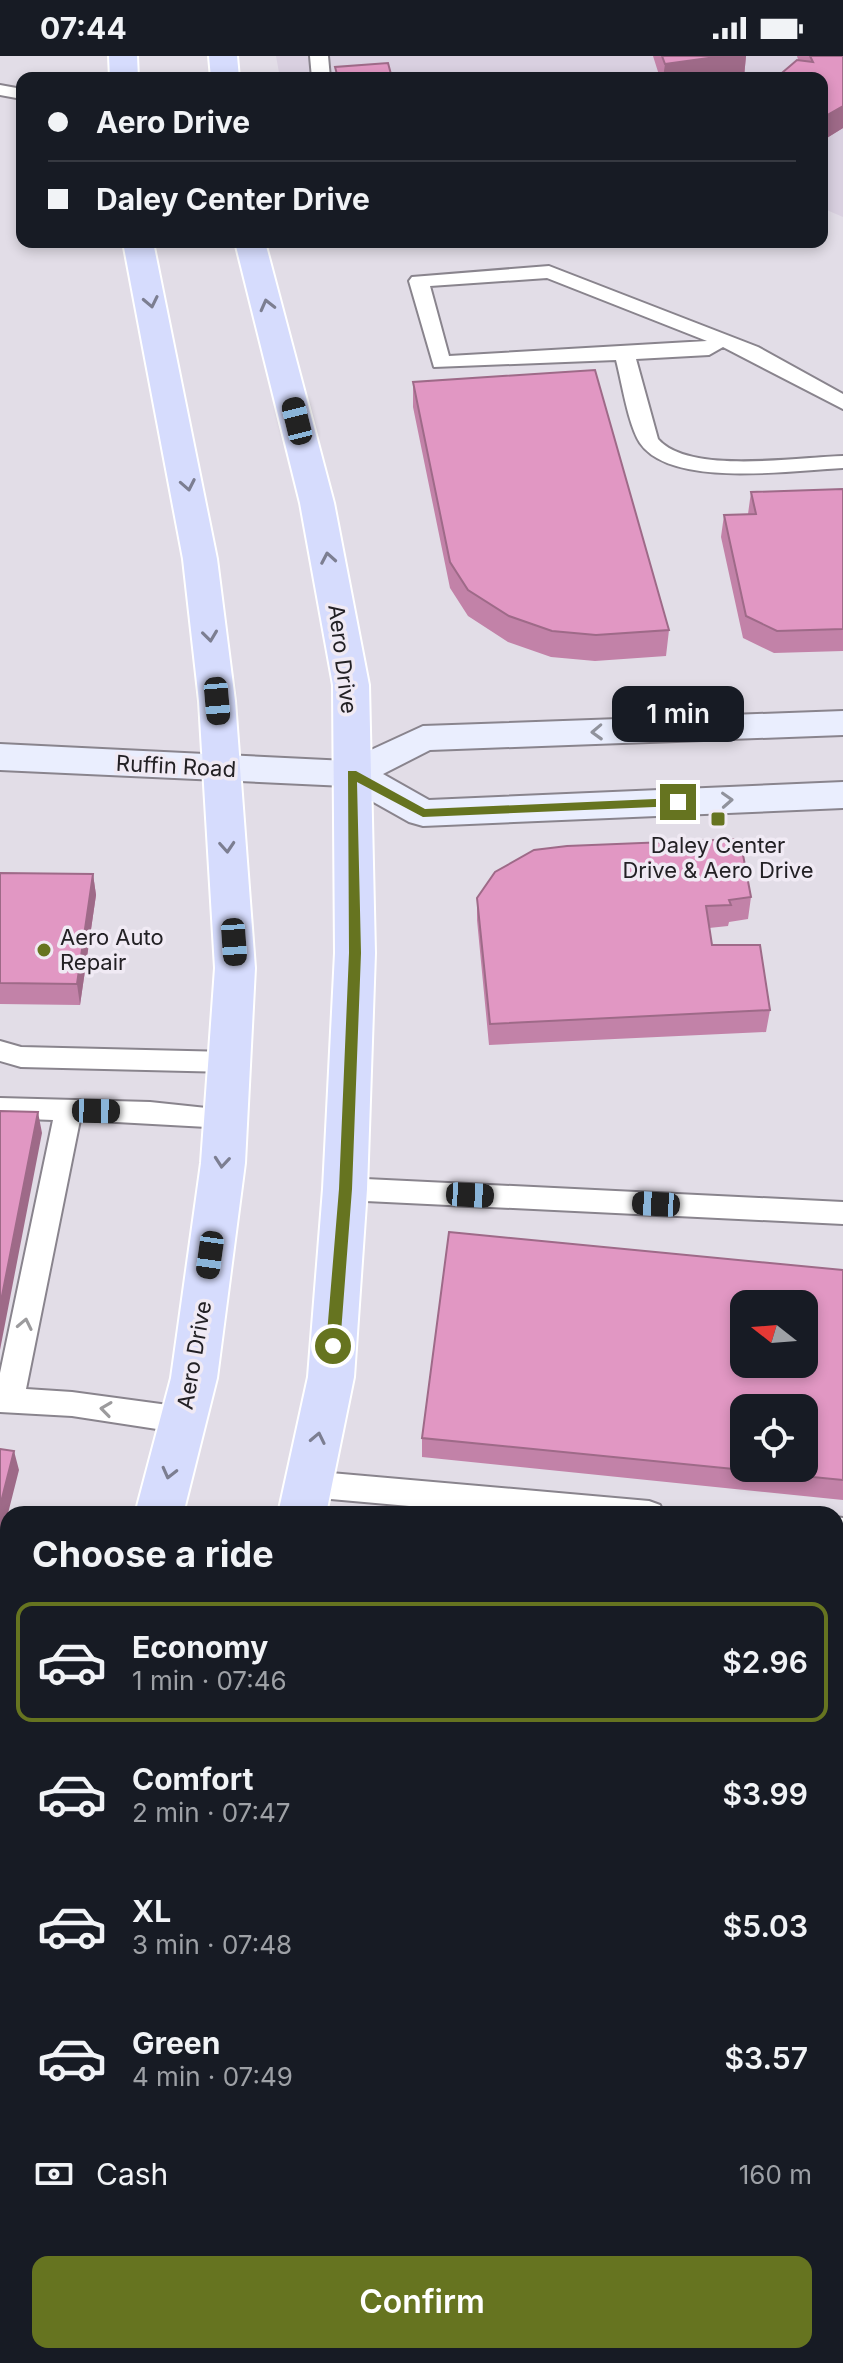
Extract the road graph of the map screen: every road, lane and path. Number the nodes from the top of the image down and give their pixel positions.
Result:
1 (139, 248) edge
2 (252, 248) edge
3 (721, 339) junction
4 (624, 354) junction
5 (843, 403) edge
6 (843, 462) edge
7 (843, 723) edge
8 (0, 757) edge
9 (222, 769) junction
10 (352, 774) junction
11 (843, 795) edge
12 (0, 1051) edge
13 (229, 1062) junction
14 (0, 1108) edge
15 (69, 1110) junction
16 (225, 1118) junction
17 (345, 1189) junction
18 (843, 1213) edge
19 (5, 1400) edge
20 (183, 1420) junction
21 (305, 1499) edge
22 (161, 1506) edge
23 (466, 1506) edge

1 -> 9 main road, Aero Drive
10 -> 2 main road, Aero Drive
3 - 4 lane
3 - 4 lane
3 - 5 lane
4 - 6 lane
7 -> 10 main road
8 - 9 main road, Ruffin Road
9 - 10 main road, Ruffin Road
9 -> 13 main road, Aero Drive
10 -> 11 main road
10 - 17 main road, Aero Drive
12 - 13 lane
13 - 16 main road, Aero Drive
14 - 15 lane
15 - 16 lane
19 -> 15 lane
16 -> 20 main road, Aero Drive
17 - 18 lane
21 -> 17 main road, Aero Drive
20 -> 19 lane
20 -> 22 main road, Aero Drive
21 - 23 lane

